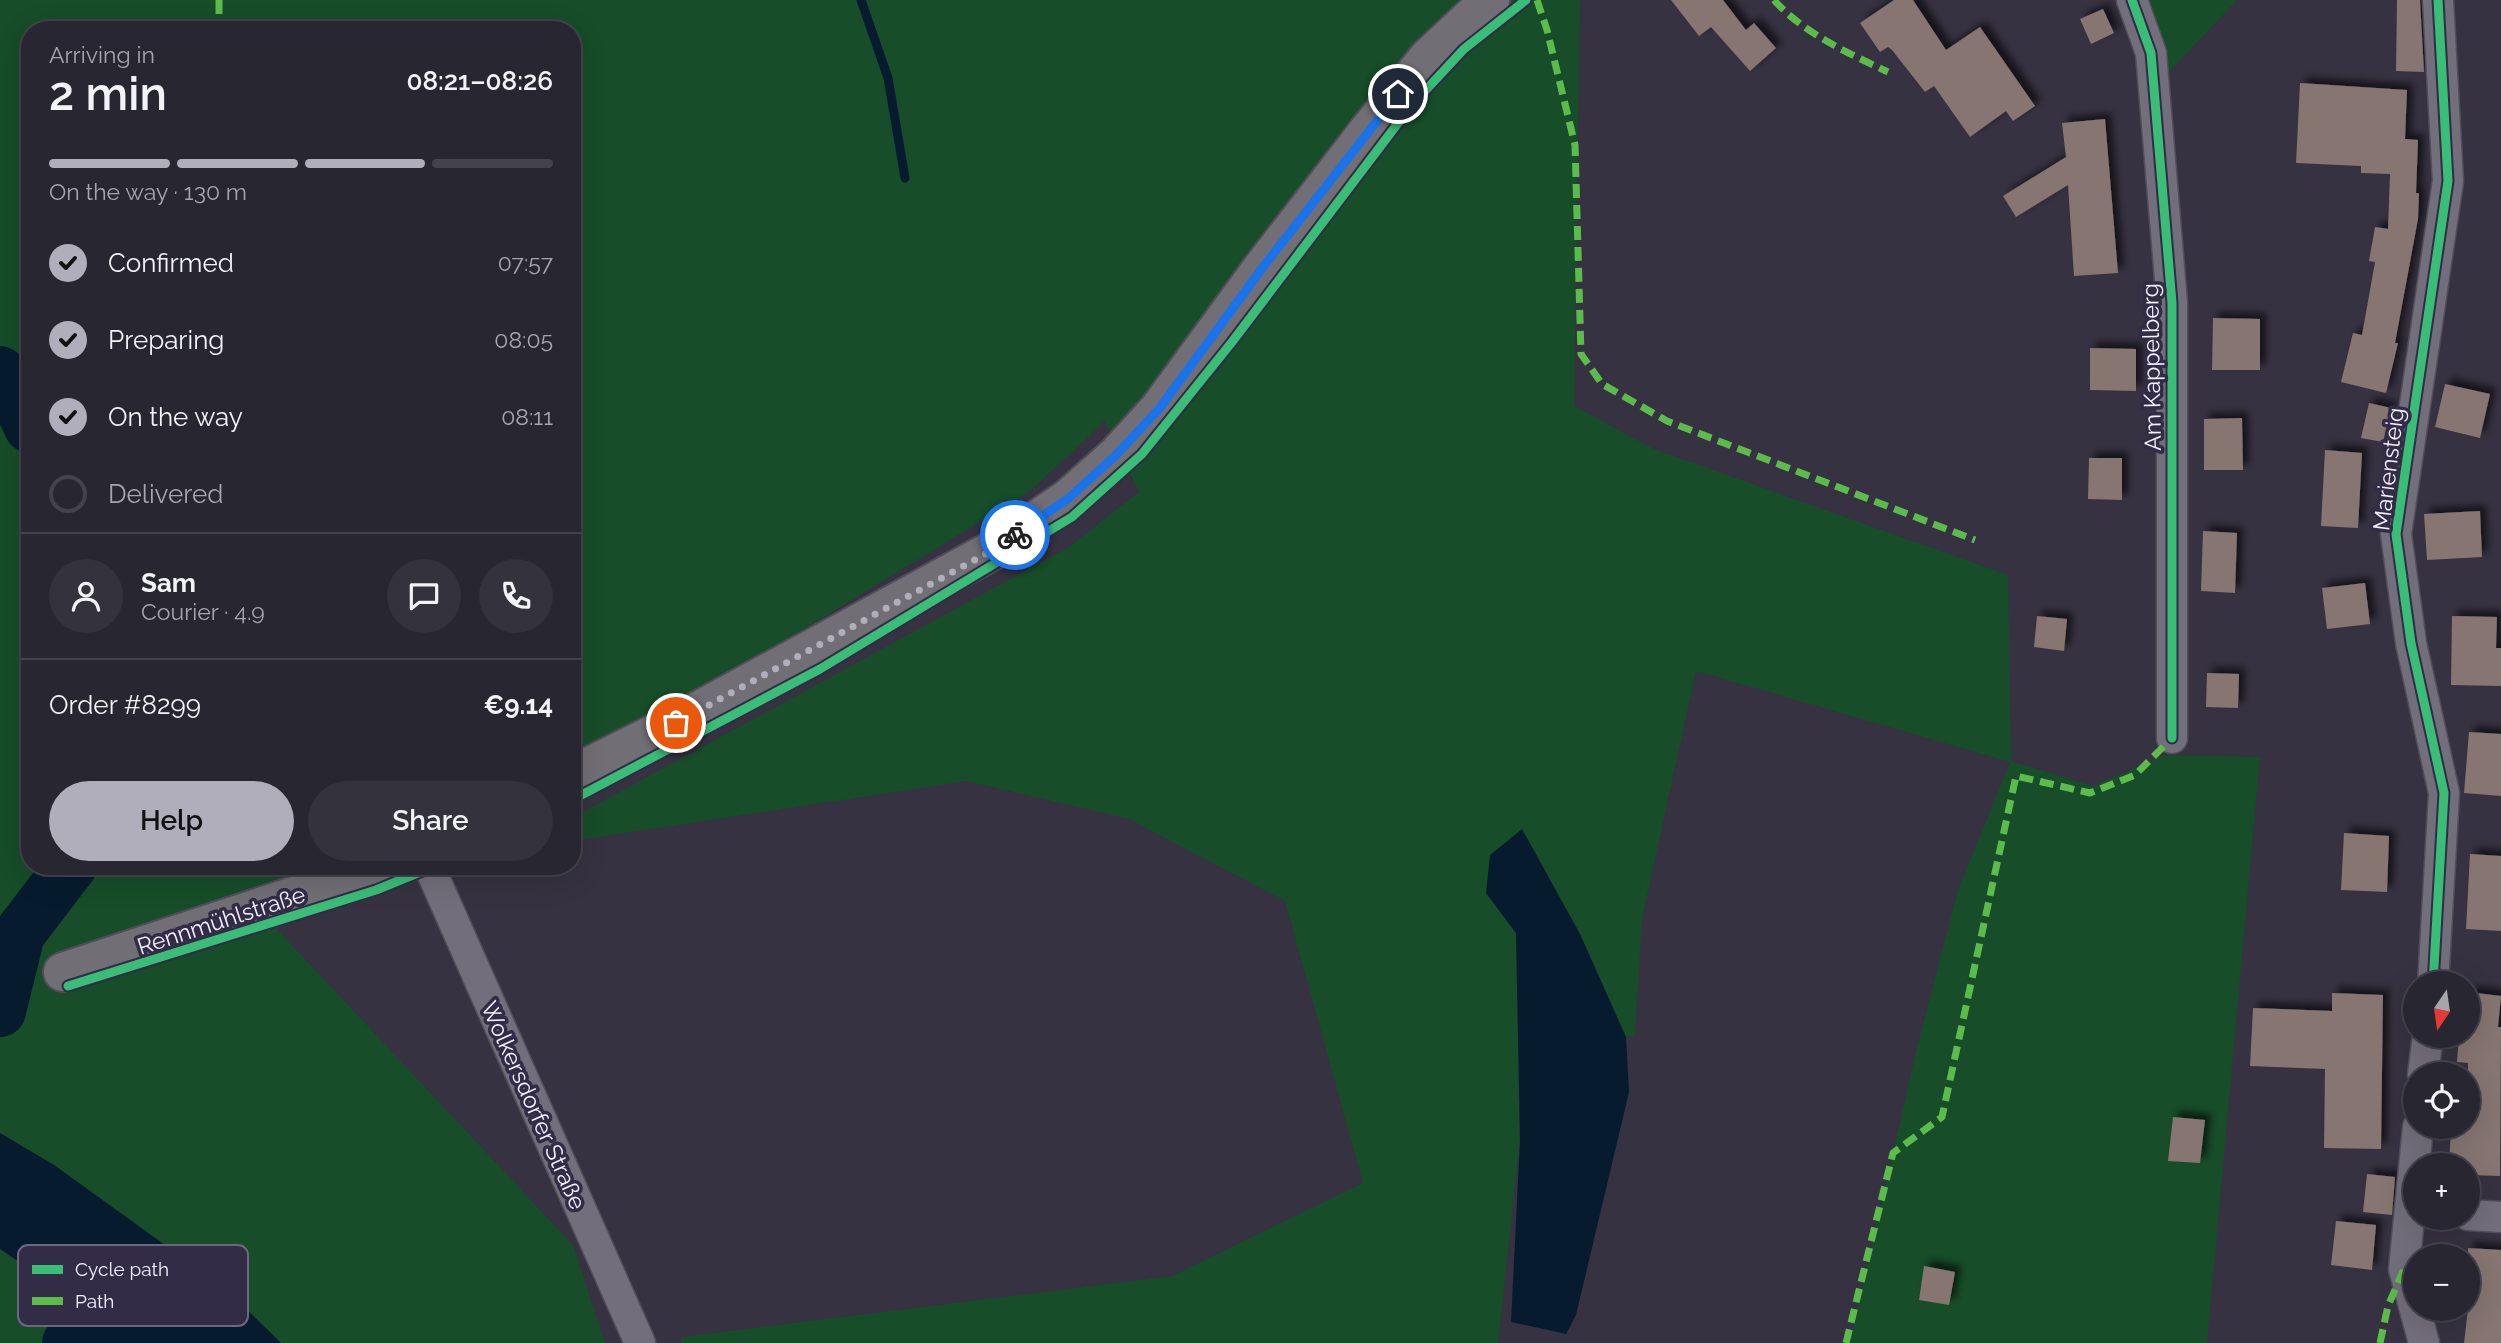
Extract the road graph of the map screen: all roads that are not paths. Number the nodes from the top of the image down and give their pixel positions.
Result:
1 (1490, 0) edge
2 (2132, 0) edge
3 (2438, 0) edge
4 (2172, 738) dead end
5 (581, 770) edge
6 (353, 875) edge
7 (433, 875) edge
8 (2434, 971) edge
9 (63, 972) dead end
10 (2480, 1216) edge
11 (2501, 1217) edge
12 (2409, 1230) edge
13 (639, 1343) edge
14 (2424, 1343) edge

1 - 5 main road
2 - 4 street, Am Kappelberg
3 - 8 street, Mariensteig
6 - 9 main road, Rennmühlstraße
7 - 13 street, Wolkersdorfer Straße
10 - 11 street
12 - 14 street

